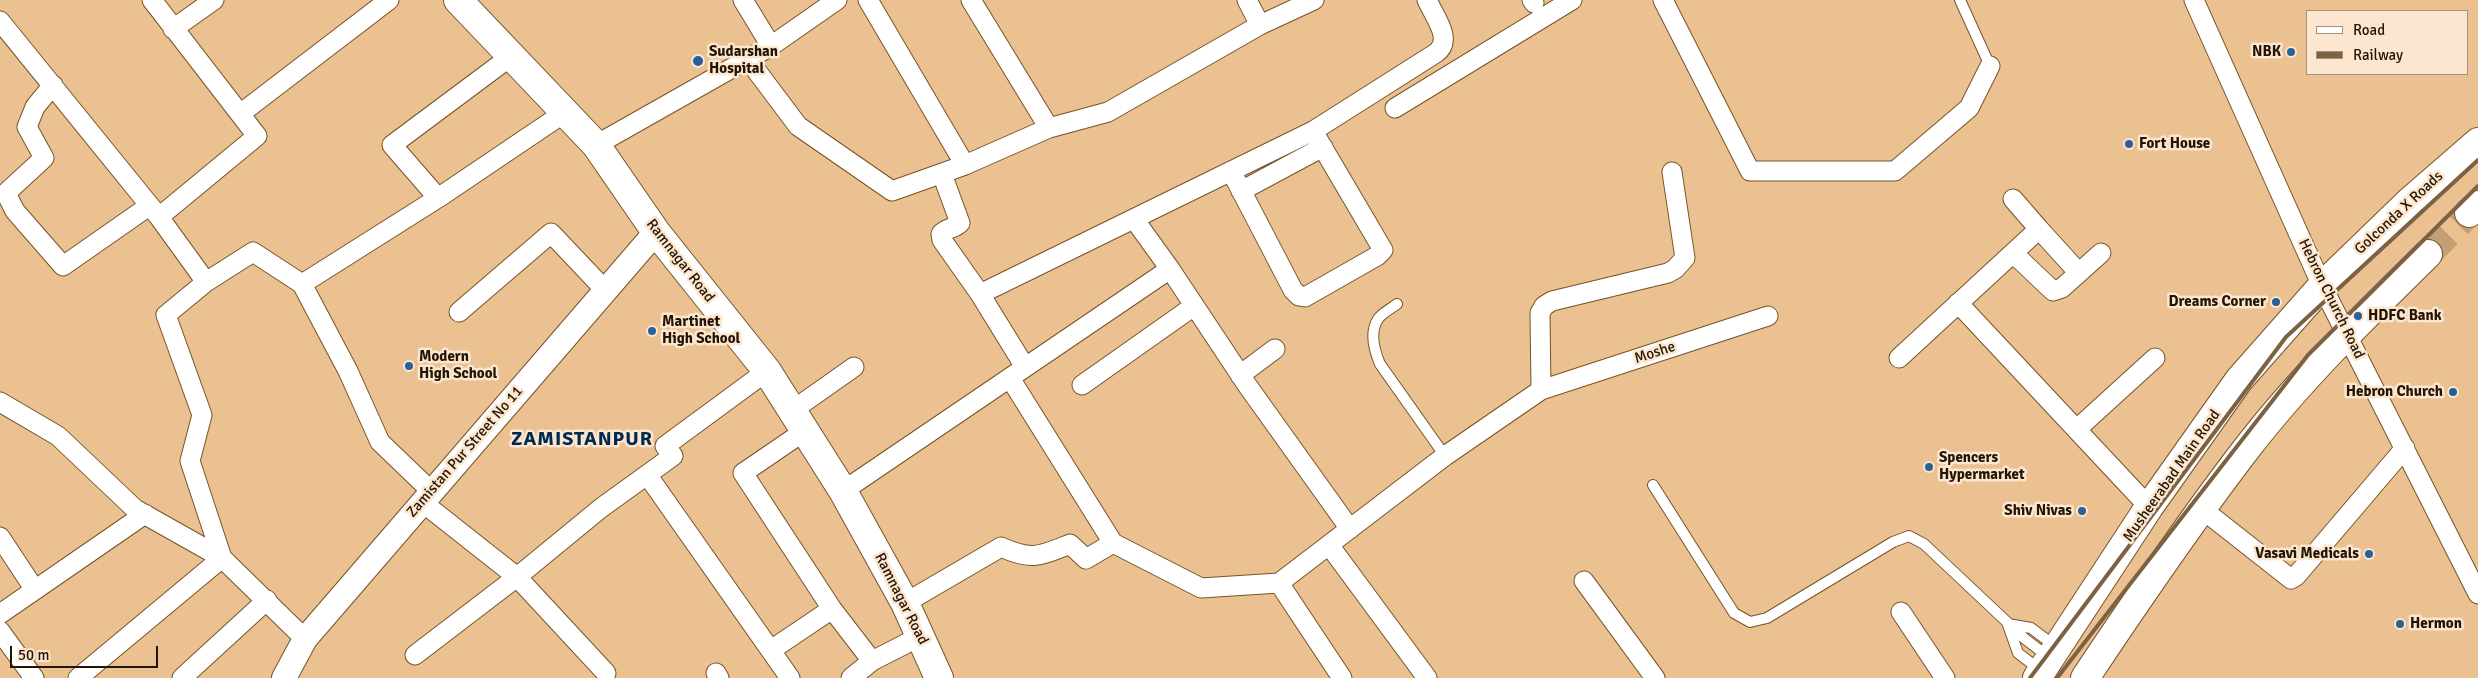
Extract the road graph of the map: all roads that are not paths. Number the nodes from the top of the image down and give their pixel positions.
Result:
1 (152, 0) edge
2 (214, 0) edge
3 (389, 0) edge
4 (743, 0) edge
5 (838, 0) edge
6 (868, 0) edge
7 (971, 0) edge
8 (1247, 0) edge
9 (1314, 0) edge
10 (1427, 0) edge
11 (1572, 0) edge
12 (1662, 0) edge
13 (1960, 0) edge
14 (2194, 0) edge
15 (463, 2) edge
16 (0, 20) edge
17 (1260, 25) junction
18 (173, 29) junction
19 (772, 46) junction
20 (510, 57) junction
21 (747, 58) junction
22 (1990, 66) joint
23 (52, 85) junction
24 (1395, 108) dead end
25 (564, 113) junction
26 (240, 114) junction
27 (1049, 128) junction
28 (1318, 139) junction
29 (596, 145) junction
30 (2476, 149) edge
31 (964, 165) junction
32 (1231, 171) junction
33 (1672, 172) dead end
34 (942, 174) junction
35 (1241, 191) junction
36 (438, 198) junction
37 (2013, 199) dead end
38 (154, 212) junction
39 (8, 214) edge
40 (1134, 219) junction
41 (2039, 229) junction
42 (656, 232) junction
43 (2013, 253) junction
44 (2101, 253) dead end
45 (2428, 254) tunnel mouth
46 (1170, 269) junction
47 (2079, 273) junction
48 (206, 282) junction
49 (302, 284) junction
50 (2322, 286) junction
51 (605, 290) junction
52 (980, 294) junction
53 (1958, 303) junction
54 (1397, 304) dead end
55 (1194, 306) junction
56 (459, 312) dead end
57 (1768, 316) dead end
58 (2348, 334) junction
59 (1275, 349) dead end
60 (1899, 358) dead end
61 (2155, 358) dead end
62 (854, 367) dead end
63 (1025, 367) junction
64 (767, 371) junction
65 (1240, 375) junction
66 (1010, 378) junction
67 (1082, 385) dead end
68 (1541, 390) junction
69 (0, 402) edge
70 (800, 420) junction
71 (2077, 429) junction
72 (2405, 448) junction
73 (1445, 456) junction
74 (648, 476) junction
75 (1653, 485) dead end
76 (843, 491) junction
77 (426, 496) junction
78 (2149, 507) junction
79 (2202, 509) junction
80 (145, 514) junction
81 (1350, 529) junction
82 (0, 537) edge
83 (1113, 543) junction
84 (1329, 546) junction
85 (222, 558) junction
86 (517, 577) junction
87 (1584, 581) dead end
88 (1279, 583) junction
89 (35, 590) junction
90 (2478, 594) edge
91 (267, 600) junction
92 (906, 603) junction
93 (832, 609) junction
94 (1901, 612) dead end
95 (0, 614) edge
96 (2008, 624) junction
97 (0, 631) edge
98 (921, 636) junction
99 (305, 639) junction
100 (771, 650) junction
101 (415, 655) dead end
102 (872, 661) junction
103 (2046, 663) edge
104 (606, 673) dead end
105 (34, 678) edge
106 (78, 678) edge
107 (182, 678) edge
108 (284, 678) edge
109 (790, 678) edge
110 (851, 678) edge
111 (939, 678) edge
112 (1342, 678) edge
113 (1427, 678) edge
114 (1655, 678) edge
115 (1945, 678) edge
116 (2085, 678) edge

1 - 18 street
2 - 18 street
3 - 26 street
4 - 19 street
5 - 19 street
6 - 31 street
7 - 27 street
8 - 17 street
9 - 17 street
10 - 28 street
11 - 24 street
12 - 22 street
13 - 22 lane
14 - 50 street, Hebron Church Road
15 - 20 main road, Ramnagar Road
16 - 23 street
17 - 27 street
18 - 26 street
19 - 21 street
20 - 25 main road, Ramnagar Road
20 - 36 street
21 - 29 street
21 - 34 street
23 - 38 street
23 - 39 street
25 - 29 main road, Ramnagar Road
25 - 36 street
26 - 38 street
27 - 31 street
28 - 32 street
28 - 35 street
28 - 35 street
29 - 42 main road, Ramnagar Road
30 - 50 main road, Golconda X Roads
31 - 34 street
32 - 35 street
32 - 40 street
33 - 68 street
34 - 52 street
36 - 49 street
37 - 41 street
38 - 39 street
38 - 48 street
40 - 46 street
40 - 52 street
41 - 43 street
41 - 47 street
42 - 51 street, Zamistan Pur Street No 11
42 - 64 main road, Ramnagar Road
43 - 47 street
43 - 53 street
44 - 47 street
45 - 58 main road
46 - 55 street
46 - 63 street
48 - 49 street
48 - 85 street
49 - 77 street
50 - 58 street, Hebron Church Road
50 - 78 main road, Musheerabad Main Road
51 - 56 street
51 - 77 street, Zamistan Pur Street No 11
52 - 63 street
53 - 60 street
53 - 71 street
54 - 73 lane
55 - 65 street
55 - 67 street
57 - 68 street, Moshe
58 - 72 street, Hebron Church Road
58 - 79 main road
59 - 65 street
61 - 71 street
62 - 70 street
63 - 66 street
64 - 70 main road, Ramnagar Road
64 - 74 street
65 - 81 street
66 - 76 street
66 - 83 street
68 - 73 street, Moshe
69 - 80 street
70 - 76 main road, Ramnagar Road
70 - 93 street
71 - 78 street
72 - 79 street
72 - 90 street, Hebron Church Road
73 - 81 street, Moshe
74 - 86 street
74 - 100 street
75 - 96 lane
76 - 92 main road, Ramnagar Road
77 - 86 street
77 - 99 street, Zamistan Pur Street No 11
78 - 103 main road, Musheerabad Main Road
79 - 116 main road
80 - 85 street
80 - 89 street
81 - 84 street, Moshe
82 - 89 street
83 - 88 street
83 - 92 street
84 - 88 street, Moshe
84 - 113 street
85 - 91 street
85 - 106 street
86 - 101 street
86 - 104 street
87 - 114 street
88 - 112 street
89 - 95 street
91 - 99 street
91 - 107 street
92 - 98 main road, Ramnagar Road
93 - 100 street
93 - 102 street
94 - 115 street
96 - 103 lane
96 - 103 lane
97 - 105 street
98 - 102 street
98 - 111 main road, Ramnagar Road
99 - 108 street, Zamistan Pur Street No 11
100 - 109 street
102 - 110 street

